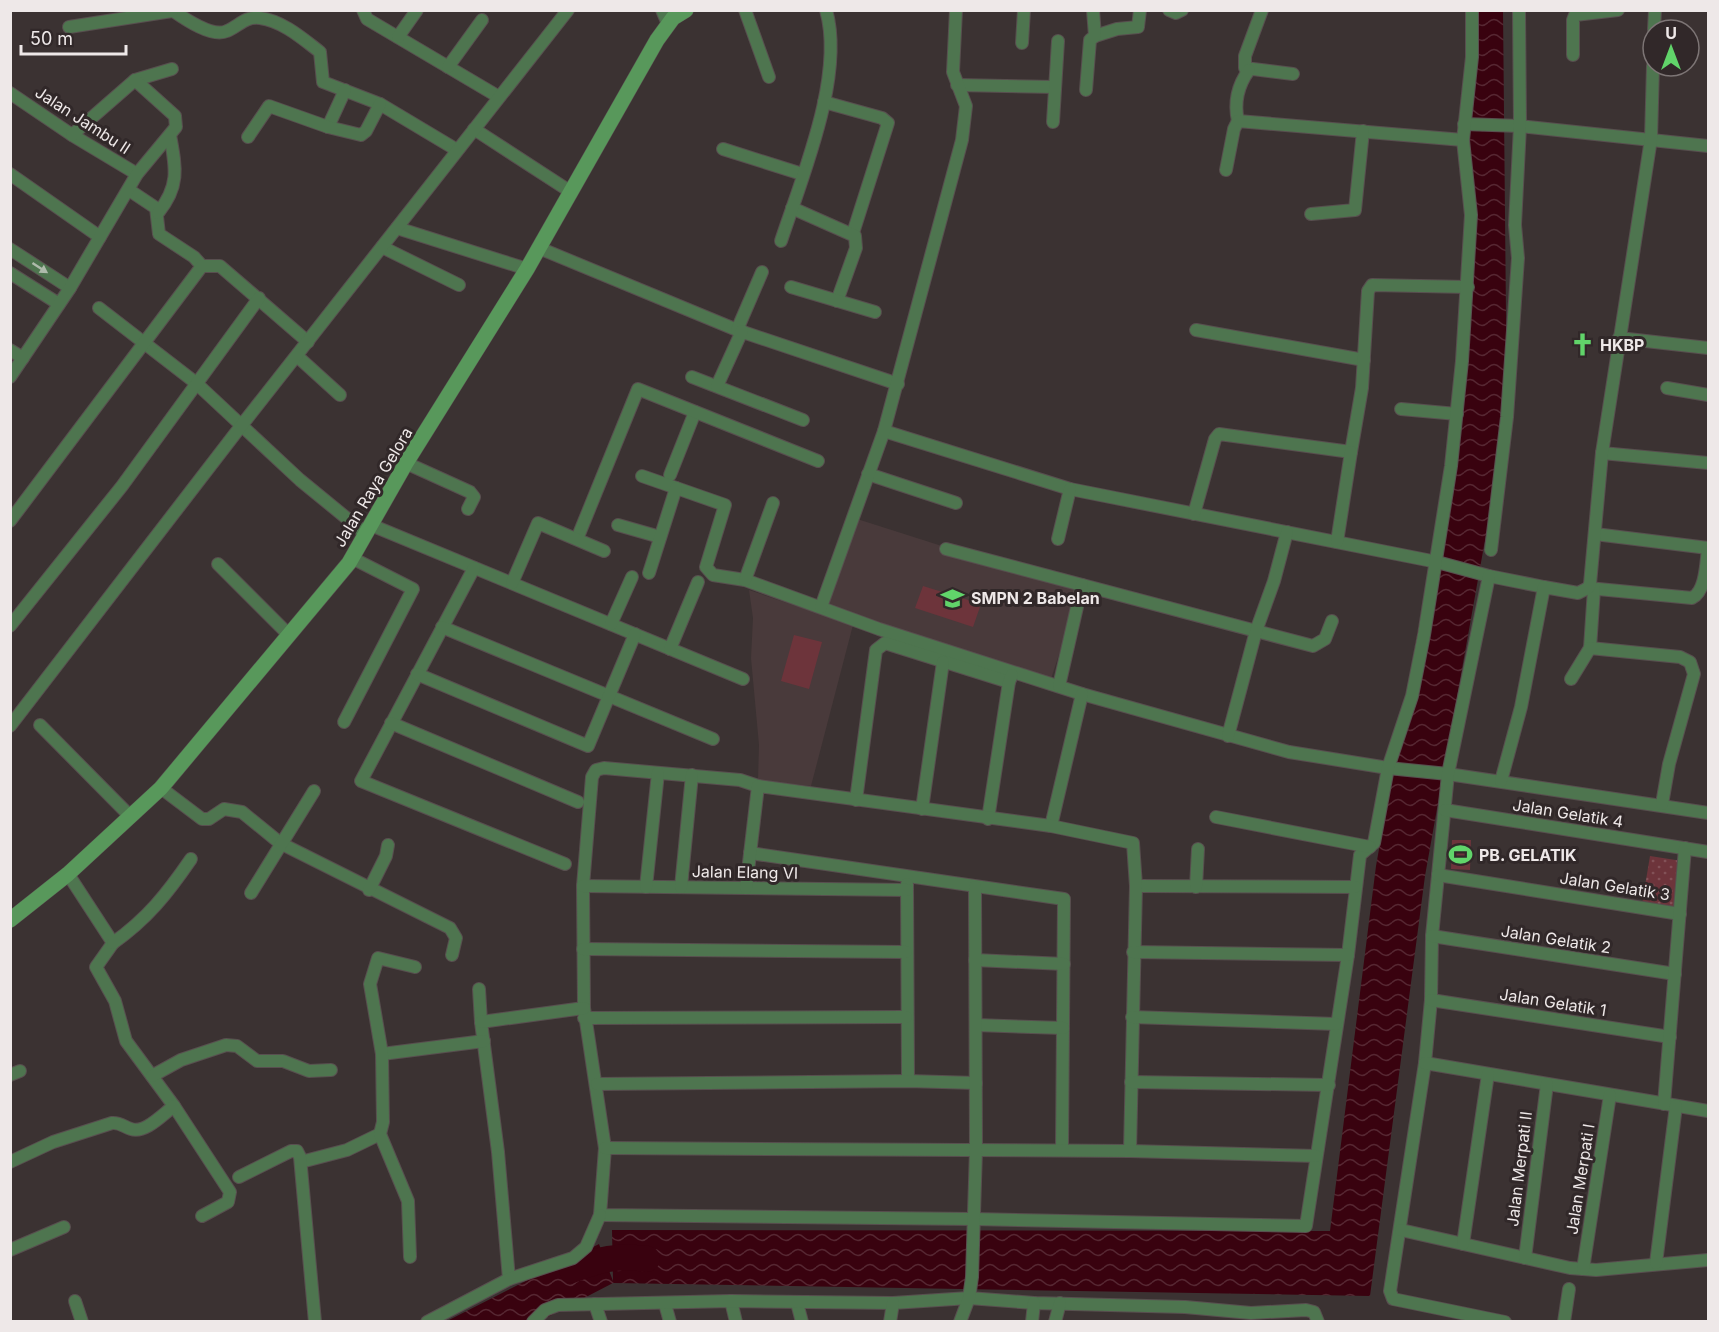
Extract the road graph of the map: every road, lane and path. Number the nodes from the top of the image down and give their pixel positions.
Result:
1 (363, 10) edge
2 (417, 10) edge
3 (568, 10) edge
4 (686, 10) edge
5 (745, 10) edge
6 (826, 10) edge
7 (956, 10) edge
8 (1024, 10) edge
9 (1093, 10) edge
10 (1140, 10) edge
11 (1262, 10) edge
12 (1472, 10) edge
13 (1519, 10) edge
14 (1618, 10) edge
15 (172, 11) edge
16 (665, 17) edge
17 (482, 20) dead end
18 (69, 27) dead end
19 (1095, 36) junction
20 (398, 37) junction
21 (1058, 41) dead end
22 (1022, 44) dead end
23 (1572, 55) dead end
24 (448, 67) junction
25 (172, 69) dead end
26 (1250, 70) junction
27 (1293, 74) dead end
28 (769, 77) dead end
29 (1653, 78) edge
30 (135, 80) junction
31 (957, 86) junction
32 (1055, 87) junction
33 (345, 90) junction
34 (1086, 90) dead end
35 (10, 93) edge
36 (499, 97) junction
37 (824, 102) junction
38 (380, 104) junction
39 (1238, 121) junction
40 (1053, 122) dead end
41 (1464, 124) junction
42 (328, 126) junction
43 (1520, 126) junction
44 (474, 129) junction
45 (1363, 131) junction
46 (72, 135) junction
47 (170, 135) junction
48 (248, 137) dead end
49 (1651, 139) junction
50 (1464, 140) junction
51 (1708, 146) edge
52 (723, 149) dead end
53 (457, 150) junction
54 (1226, 170) dead end
55 (10, 174) edge
56 (137, 174) junction
57 (802, 174) junction
58 (129, 190) junction
59 (571, 192) junction
60 (792, 208) junction
61 (158, 213) junction
62 (1311, 214) dead end
63 (397, 228) junction
64 (853, 233) junction
65 (100, 237) junction
66 (781, 241) dead end
67 (381, 247) junction
68 (539, 248) junction
69 (10, 249) edge
70 (202, 266) junction
71 (527, 268) junction
72 (762, 272) dead end
73 (10, 273) edge
74 (459, 285) dead end
75 (791, 287) dead end
76 (1468, 287) junction
77 (70, 288) junction
78 (259, 298) junction
79 (837, 301) junction
80 (59, 304) junction
81 (99, 308) dead end
82 (875, 312) dead end
83 (1196, 330) dead end
84 (740, 331) junction
85 (1619, 338) junction
86 (308, 342) junction
87 (144, 344) junction
88 (1708, 348) edge
89 (10, 350) edge
90 (297, 356) junction
91 (23, 358) junction
92 (1364, 360) junction
93 (692, 376) dead end
94 (10, 377) edge
95 (196, 383) junction
96 (898, 384) junction
97 (717, 386) junction
98 (1667, 388) dead end
99 (340, 395) dead end
100 (1708, 395) edge
101 (1401, 408) dead end
102 (696, 412) junction
103 (1457, 414) junction
104 (803, 420) dead end
105 (241, 426) junction
106 (884, 431) junction
107 (1352, 452) junction
108 (1602, 453) junction
109 (818, 461) dead end
110 (406, 463) junction
111 (1708, 463) edge
112 (868, 474) junction
113 (670, 475) dead end
114 (642, 476) dead end
115 (676, 488) junction
116 (1070, 489) junction
117 (772, 503) dead end
118 (956, 503) dead end
119 (468, 509) dead end
120 (1194, 514) junction
121 (10, 521) edge
122 (618, 525) dead end
123 (369, 529) junction
124 (1287, 532) junction
125 (1595, 534) junction
126 (660, 537) junction
127 (577, 539) junction
128 (1058, 539) dead end
129 (1337, 542) junction
130 (1708, 548) edge
131 (946, 549) dead end
132 (1491, 550) dead end
133 (604, 551) dead end
134 (352, 558) junction
135 (1441, 562) junction
136 (1708, 562) edge
137 (218, 564) dead end
138 (474, 568) junction
139 (649, 573) dead end
140 (1489, 576) junction
141 (632, 577) dead end
142 (746, 580) junction
143 (698, 582) dead end
144 (512, 584) junction
145 (1082, 585) junction
146 (1544, 587) junction
147 (1591, 589) junction
148 (821, 606) junction
149 (1332, 621) dead end
150 (611, 624) junction
151 (10, 626) edge
152 (442, 627) junction
153 (1256, 631) junction
154 (635, 634) junction
155 (289, 635) junction
156 (1590, 648) junction
157 (670, 649) junction
158 (943, 662) junction
159 (417, 674) junction
160 (1011, 677) junction
161 (743, 679) dead end
162 (1571, 679) dead end
163 (1059, 686) junction
164 (1082, 694) junction
165 (609, 696) junction
166 (344, 722) dead end
167 (391, 723) junction
168 (40, 725) dead end
169 (10, 726) edge
170 (1228, 736) junction
171 (713, 739) dead end
172 (1388, 768) junction
173 (658, 773) junction
174 (1448, 774) junction
175 (692, 775) junction
176 (1501, 781) junction
177 (758, 786) junction
178 (161, 788) junction
179 (314, 791) dead end
180 (856, 800) junction
181 (578, 802) dead end
182 (1662, 804) junction
183 (922, 809) junction
184 (1445, 810) junction
185 (1708, 813) edge
186 (130, 816) junction
187 (1216, 817) dead end
188 (988, 819) junction
189 (1051, 826) junction
190 (280, 843) junction
191 (388, 845) dead end
192 (1370, 847) junction
193 (1686, 848) junction
194 (1198, 849) dead end
195 (1708, 852) edge
196 (750, 853) junction
197 (191, 859) dead end
198 (565, 864) dead end
199 (68, 874) junction
200 (1438, 874) junction
201 (907, 877) junction
202 (583, 886) junction
203 (1136, 886) junction
204 (646, 887) junction
205 (681, 887) junction
206 (975, 887) junction
207 (1196, 887) junction
208 (1355, 887) junction
209 (746, 888) junction
210 (369, 890) junction
211 (907, 890) junction
212 (250, 893) dead end
213 (1680, 914) junction
214 (10, 920) edge
215 (1431, 936) junction
216 (113, 943) junction
217 (584, 949) junction
218 (906, 952) junction
219 (1133, 952) junction
220 (452, 955) dead end
221 (1348, 956) junction
222 (975, 960) junction
223 (1064, 964) junction
224 (415, 967) dead end
225 (1675, 974) junction
226 (479, 989) dead end
227 (1431, 1000) junction
228 (584, 1013) junction
229 (906, 1017) junction
230 (1132, 1017) junction
231 (481, 1022) junction
232 (1336, 1024) junction
233 (976, 1025) junction
234 (1063, 1028) junction
235 (1670, 1037) junction
236 (484, 1041) junction
237 (382, 1054) junction
238 (1425, 1063) junction
239 (331, 1070) dead end
240 (1488, 1074) junction
241 (152, 1076) junction
242 (908, 1081) junction
243 (1131, 1082) junction
244 (976, 1083) junction
245 (597, 1084) junction
246 (1547, 1084) junction
247 (1329, 1085) junction
248 (1610, 1095) junction
249 (1670, 1105) junction
250 (174, 1106) junction
251 (1708, 1111) edge
252 (380, 1134) junction
253 (605, 1148) junction
254 (976, 1150) junction
255 (1062, 1150) junction
256 (1130, 1151) junction
257 (1316, 1156) junction
258 (10, 1162) edge
259 (302, 1162) junction
260 (239, 1177) dead end
261 (202, 1215) dead end
262 (600, 1215) junction
263 (973, 1219) junction
264 (64, 1227) dead end
265 (1401, 1230) junction
266 (1463, 1244) junction
267 (10, 1250) edge
268 (410, 1257) dead end
269 (1525, 1258) junction
270 (1708, 1260) edge
271 (1656, 1263) junction
272 (1583, 1269) junction
273 (509, 1279) junction
274 (1569, 1288) dead end
275 (969, 1298) junction
276 (75, 1301) dead end
277 (731, 1301) junction
278 (797, 1303) junction
279 (892, 1303) junction
280 (1034, 1303) junction
281 (1060, 1303) junction
282 (595, 1304) junction
283 (665, 1304) junction
284 (82, 1322) edge
285 (315, 1322) edge
286 (427, 1322) edge
287 (533, 1322) edge
288 (601, 1322) edge
289 (670, 1322) edge
290 (736, 1322) edge
291 (802, 1322) edge
292 (890, 1322) edge
293 (960, 1322) edge
294 (1032, 1322) edge
295 (1055, 1322) edge
296 (1318, 1322) edge
297 (1505, 1322) edge
298 (1564, 1322) edge

1 - 20 street
2 - 20 street
3 - 36 street
4 - 16 street, Jalan Raya Gelora
5 - 28 street
6 - 37 street
7 - 31 street
8 - 22 street
9 - 19 street
10 - 19 street
11 - 26 street
12 - 41 street
13 - 43 street
14 - 23 street
15 - 18 street
15 - 33 street
16 - 59 street, Jalan Raya Gelora
17 - 24 street
19 - 34 street
20 - 24 street
21 - 32 street
24 - 36 street
25 - 30 street
26 - 27 street
26 - 39 street
29 - 49 street
30 - 46 street
30 - 47 street
31 - 32 street
31 - 96 street
32 - 40 street
33 - 38 street
33 - 42 street
35 - 46 street, Jalan Jambu II
36 - 44 street
37 - 57 street
37 - 64 street
38 - 42 street
38 - 53 street
39 - 45 street
39 - 54 street
41 - 43 street
41 - 50 street
42 - 48 street
43 - 49 street
43 - 132 street
44 - 53 street
44 - 59 street
45 - 50 street
45 - 62 street
46 - 56 street, Jalan Jambu II
47 - 56 street
47 - 61 street
49 - 51 street
49 - 85 street
50 - 76 street
52 - 57 street
53 - 63 street
55 - 65 street
56 - 58 street
57 - 60 street
58 - 61 street
58 - 65 street
59 - 68 street, Jalan Raya Gelora
60 - 64 street
60 - 66 street
61 - 70 street
63 - 67 street
63 - 71 street
64 - 79 street
65 - 77 street
67 - 74 street
67 - 86 street
68 - 71 street, Jalan Raya Gelora
68 - 84 street
69 -> 77 street
70 - 78 street
70 - 87 street
71 - 110 street, Jalan Raya Gelora
72 - 84 street
73 - 80 street
75 - 79 street
76 - 92 street
76 - 103 street
77 - 80 street
78 - 86 street
78 - 95 street
79 - 82 street
80 - 91 street
81 - 87 street
83 - 92 street
84 - 96 street
84 - 97 street
85 - 88 street
85 - 108 street
86 - 90 street
87 - 95 street
87 - 121 street
89 - 91 street
90 - 99 street
90 - 105 street
91 - 94 street
92 - 107 street
93 - 97 street
95 - 105 street
95 - 151 street
96 - 106 street
97 - 104 street
98 - 100 street
101 - 103 street
102 - 109 street
102 - 113 street
102 - 127 street
103 - 135 street
105 - 123 street
105 - 169 street
106 - 112 street
106 - 116 street
107 - 120 street
107 - 129 street
108 - 111 street
108 - 125 street
110 - 119 street
110 - 123 street, Jalan Raya Gelora
112 - 118 street
112 - 148 street
114 - 115 street
115 - 126 street
115 - 142 street
116 - 120 street
116 - 128 street
117 - 142 street
120 - 124 street
122 - 126 street
123 - 134 street, Jalan Raya Gelora
123 - 138 street
124 - 129 street
124 - 153 street
125 - 130 street
125 - 147 street
126 - 139 street
127 - 133 street
127 - 144 street
129 - 135 street
130 - 136 street
131 - 145 street
134 - 155 street, Jalan Raya Gelora
134 - 166 street
135 - 140 street
135 - 172 street
136 - 147 street
137 - 155 street
138 - 144 street
138 - 152 street
140 - 146 street
140 - 174 street
141 - 150 street
142 - 148 street
143 - 157 street
144 - 150 street
145 - 153 street
145 - 163 street
146 - 147 street
146 - 176 street
147 - 156 street
148 - 160 street
149 - 153 street
150 - 154 street
152 - 159 street
152 - 165 street
153 - 170 street
154 - 157 street
154 - 165 street
155 - 178 street, Jalan Raya Gelora
156 - 162 street
156 - 182 street
157 - 161 street
158 - 160 street
158 - 180 street
158 - 183 street
159 - 165 street
159 - 167 street
160 - 163 street
160 - 188 street
163 - 164 street
164 - 170 street
164 - 189 street
165 - 171 street
167 - 181 street
167 - 198 street
168 - 186 street
170 - 172 street
172 - 174 street
172 - 192 street
173 - 175 street
173 - 202 street
173 - 204 street
174 - 176 street
174 - 184 street
175 - 177 street
175 - 205 street
176 - 182 street
177 - 180 street
177 - 196 street
178 - 186 street, Jalan Raya Gelora
178 - 190 street
179 - 190 street
180 - 183 street
182 - 185 street
183 - 188 street
184 - 193 street, Jalan Gelatik 4
184 - 200 street
186 - 199 street, Jalan Raya Gelora
187 - 192 street
188 - 189 street
189 - 203 street
190 - 210 street
190 - 212 street
191 - 210 street
192 - 208 street
193 - 195 street, Jalan Gelatik 4
193 - 213 street
194 - 207 street
196 - 201 street
196 - 209 street
197 - 216 street
199 - 214 street, Jalan Raya Gelora
199 - 216 street
200 - 213 street, Jalan Gelatik 3
200 - 215 street
201 - 206 street
201 - 211 street
202 - 204 street, Jalan Elang VI
202 - 217 street
203 - 207 street
203 - 219 street
204 - 205 street, Jalan Elang VI
205 - 209 street, Jalan Elang VI
206 - 222 street
206 - 223 street
207 - 208 street
208 - 221 street
209 - 211 street, Jalan Elang VI
210 - 220 street
211 - 218 street
213 - 225 street
215 - 225 street, Jalan Gelatik 2
215 - 227 street
216 - 241 street
217 - 218 street
217 - 228 street
218 - 229 street
219 - 221 street
219 - 230 street
221 - 232 street
222 - 223 street
222 - 233 street
223 - 234 street
224 - 237 street
225 - 235 street
226 - 231 street
227 - 235 street, Jalan Gelatik 1
227 - 238 street
228 - 229 street
228 - 231 street
228 - 245 street
229 - 242 street
230 - 232 street
230 - 243 street
231 - 236 street
232 - 247 street
233 - 234 street
233 - 244 street
234 - 255 street
235 - 249 street
236 - 237 street
236 - 273 street
237 - 252 street
238 - 240 street
238 - 265 street
239 - 241 street
240 - 246 street
240 - 266 street
241 - 250 street
242 - 244 street
242 - 245 street
243 - 247 street
243 - 256 street
244 - 254 street
245 - 253 street
246 - 248 street
246 - 269 street, Jalan Merpati II
247 - 257 street
248 - 249 street
248 - 272 street, Jalan Merpati I
249 - 251 street
249 - 271 street
250 - 258 street
250 - 261 street
252 - 259 street
252 - 268 street
253 - 254 street
253 - 262 street
254 - 255 street
254 - 263 street
255 - 256 street
256 - 257 street
257 - 263 street
259 - 260 street
259 - 285 street
262 - 263 street
262 - 273 street
263 - 275 street
264 - 267 street
265 - 266 street
265 - 297 street
266 - 269 street
269 - 272 street
270 - 271 street
271 - 272 street
273 - 286 street
274 - 298 street
275 - 279 street
275 - 280 street
275 - 293 street
276 - 284 street
277 - 278 street
277 - 283 street
277 - 290 street
278 - 279 street
278 - 291 street
279 - 292 street
280 - 281 street
280 - 294 street
281 - 295 street
281 - 296 street
282 - 283 street
282 - 287 street
282 - 288 street
283 - 289 street

